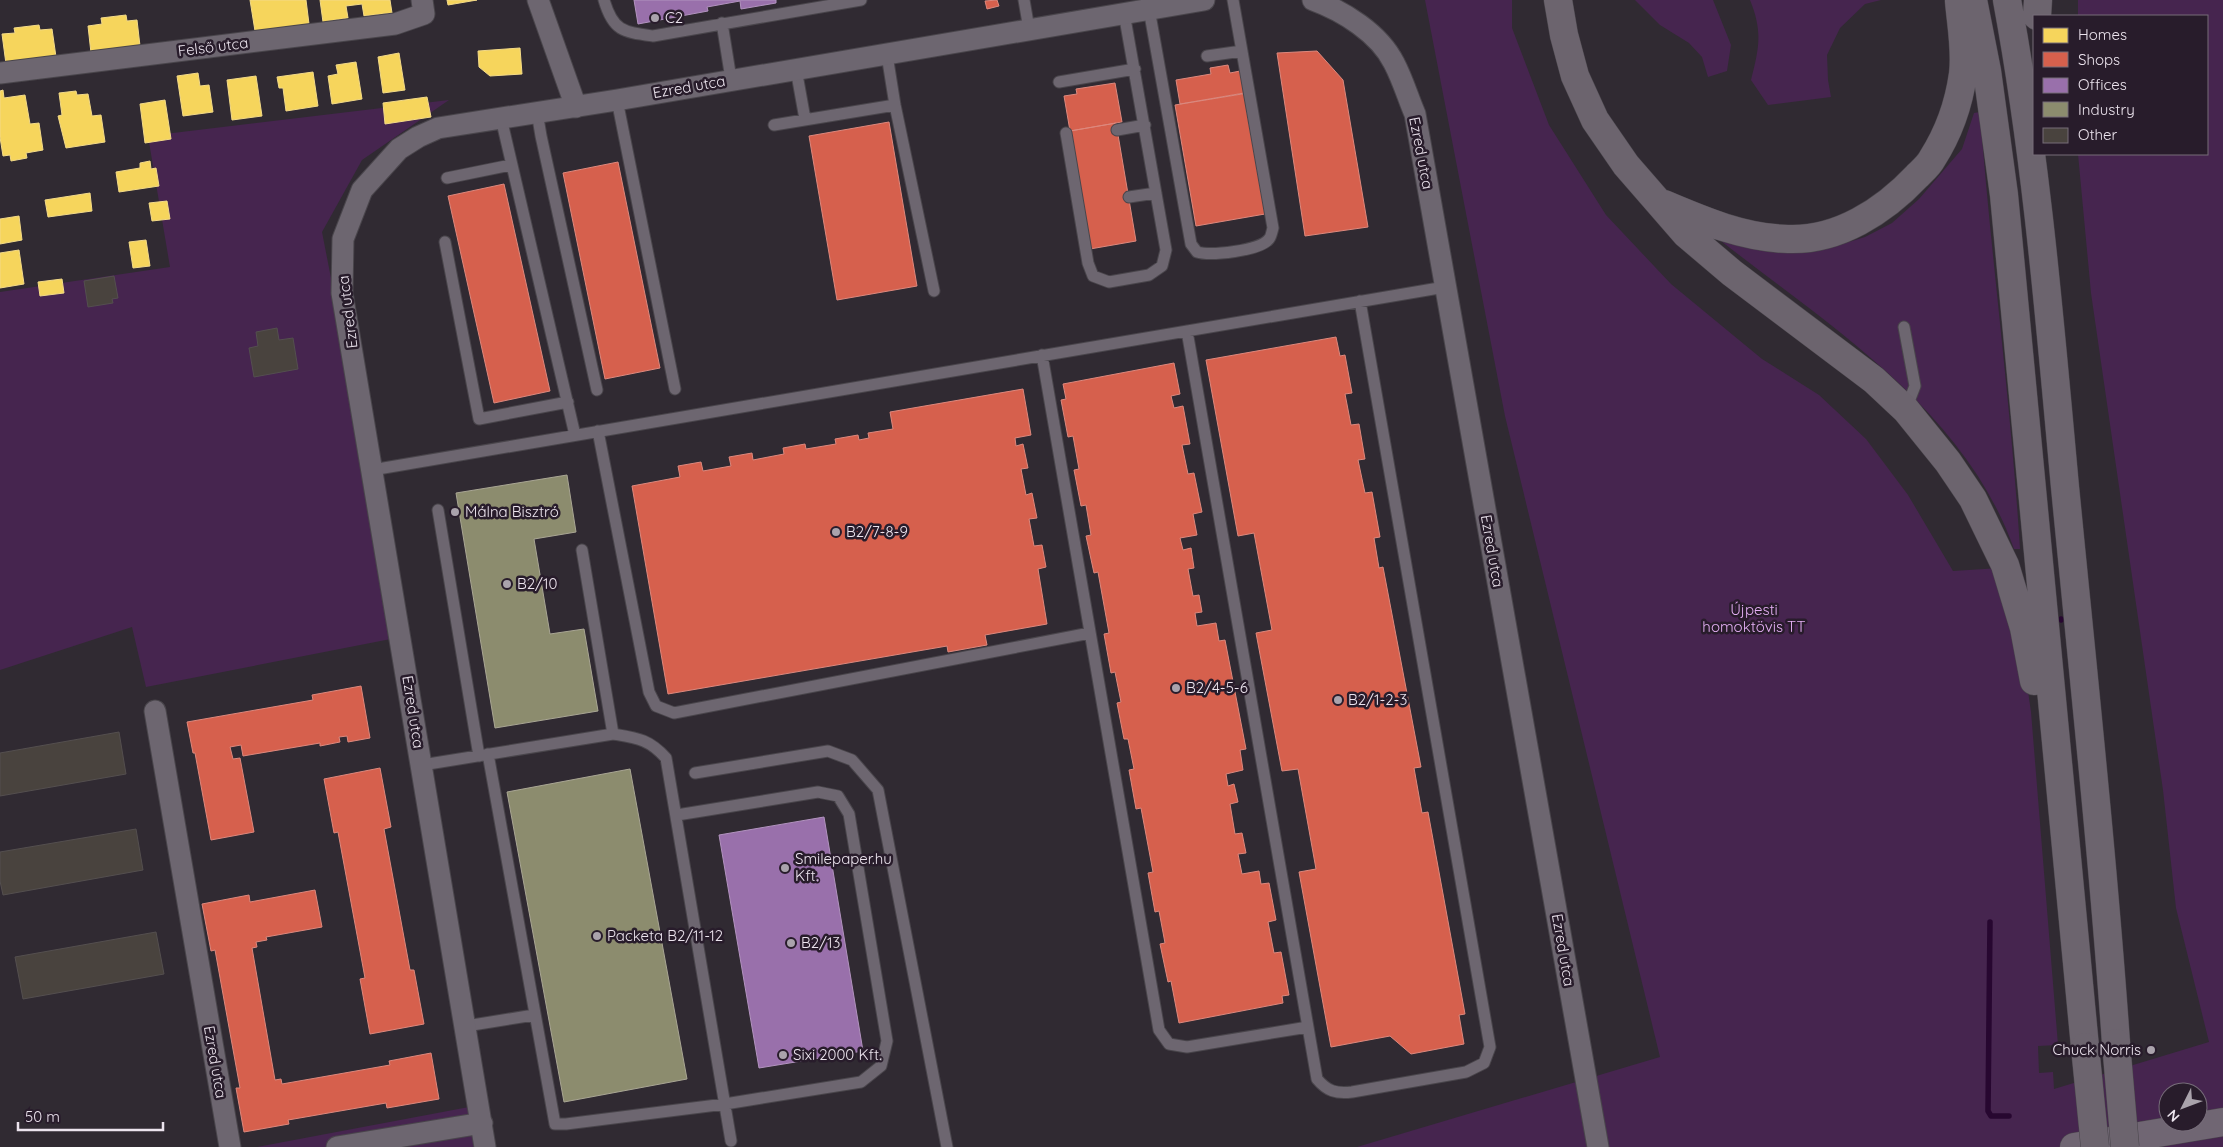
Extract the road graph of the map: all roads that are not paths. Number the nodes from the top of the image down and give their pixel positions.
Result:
1 (538, 0) edge
2 (604, 0) edge
3 (861, 0) edge
4 (1024, 0) edge
5 (1204, 0) edge
6 (1233, 0) edge
7 (1313, 0) edge
8 (1558, 0) edge
9 (1959, 0) edge
10 (1973, 0) edge
11 (2007, 0) edge
12 (2038, 0) edge
13 (423, 7) edge
14 (1149, 8) junction
15 (1124, 13) junction
16 (2037, 15) edge
17 (722, 23) junction
18 (1029, 29) junction
19 (1242, 51) junction
20 (887, 55) junction
21 (1207, 56) dead end
22 (796, 69) junction
23 (1135, 69) junction
24 (0, 73) edge
25 (731, 79) junction
26 (1059, 82) dead end
27 (617, 100) junction
28 (895, 105) junction
29 (576, 106) junction
30 (537, 112) junction
31 (501, 118) junction
32 (805, 119) junction
33 (774, 125) dead end
34 (1145, 126) junction
35 (1117, 130) dead end
36 (1066, 133) dead end
37 (2043, 155) edge
38 (511, 165) junction
39 (447, 178) dead end
40 (1156, 193) junction
41 (1129, 197) dead end
42 (1660, 202) junction
43 (445, 242) dead end
44 (2042, 242) junction
45 (1445, 287) junction
46 (934, 292) dead end
47 (1360, 301) junction
48 (1904, 326) dead end
49 (1187, 331) junction
50 (1042, 356) junction
51 (675, 389) dead end
52 (597, 390) dead end
53 (568, 402) junction
54 (1906, 410) junction
55 (598, 431) junction
56 (574, 435) junction
57 (372, 470) junction
58 (438, 510) dead end
59 (582, 550) dead end
60 (1090, 633) junction
61 (155, 711) dead end
62 (613, 734) junction
63 (2056, 754) junction
64 (483, 755) junction
65 (422, 765) junction
66 (695, 773) dead end
67 (677, 815) junction
68 (534, 1015) junction
69 (466, 1026) junction
70 (1308, 1026) junction
71 (726, 1104) junction
72 (2223, 1122) edge
73 (482, 1124) junction
74 (731, 1141) dead end
75 (230, 1147) edge
76 (337, 1147) edge
77 (485, 1147) edge
78 (947, 1147) edge
79 (1598, 1147) edge
80 (2074, 1147) edge
81 (2095, 1147) edge
82 (2125, 1147) edge

1 - 29 street
2 - 17 lane
3 - 17 lane
4 - 18 lane
5 - 14 street, Ezred utca
6 - 19 lane
7 - 45 street, Ezred utca
8 - 42 highway
9 - 42 highway
10 - 63 highway
11 - 44 highway
12 - 16 highway
13 - 24 street, Felső utca
14 - 15 street, Ezred utca
14 - 19 lane
15 - 18 street, Ezred utca
15 - 23 lane
17 - 25 lane
18 - 20 street, Ezred utca
19 - 21 lane
20 - 22 street, Ezred utca
20 - 28 lane
22 - 25 street, Ezred utca
22 - 32 lane
23 - 26 lane
23 - 34 lane
25 - 27 street, Ezred utca
27 - 29 street, Ezred utca
27 - 51 lane
28 - 32 lane
28 - 46 lane
29 - 30 street, Ezred utca
30 - 31 street, Ezred utca
30 - 52 lane
31 - 38 lane
31 - 57 street, Ezred utca
32 - 33 lane
34 - 35 lane
34 - 40 lane
36 - 40 lane
37 - 44 highway
38 - 39 lane
38 - 53 lane
40 - 41 lane
42 - 54 highway
43 - 53 lane
44 - 82 highway, bridge
45 - 47 lane
45 - 79 street, Ezred utca
47 - 49 lane
47 - 70 lane
48 - 54 lane
49 - 50 lane
49 - 70 lane
50 - 55 lane
50 - 60 lane
53 - 56 lane
54 - 63 highway
55 - 56 lane
55 - 60 lane
56 - 57 lane
57 - 65 street, Ezred utca
58 - 64 lane
59 - 62 lane
60 - 70 lane
61 - 75 street, Ezred utca
62 - 64 lane
62 - 67 lane
63 - 81 highway, bridge
64 - 65 lane
64 - 68 lane
65 - 69 street, Ezred utca
66 - 78 lane
67 - 71 lane
67 - 71 lane
68 - 69 lane
68 - 71 lane
69 - 73 street, Ezred utca
71 - 74 lane
72 - 80 main road
73 - 76 street
73 - 77 street, Ezred utca

